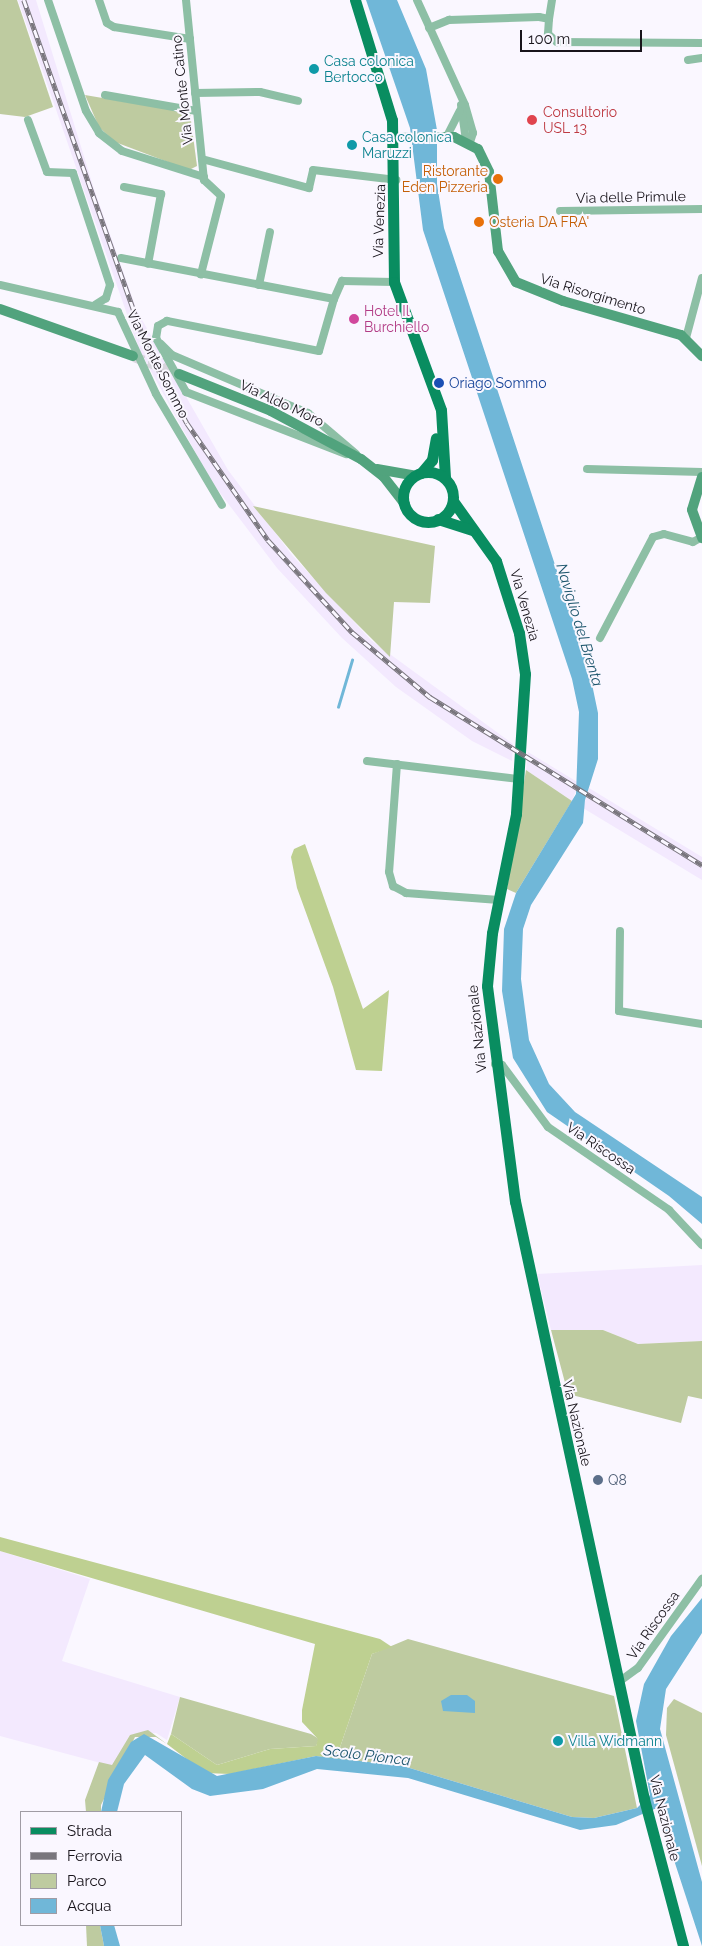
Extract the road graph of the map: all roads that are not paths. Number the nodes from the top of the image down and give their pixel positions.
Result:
1 (48, 0) edge
2 (99, 0) edge
3 (186, 0) edge
4 (355, 0) edge
5 (417, 0) edge
6 (550, 0) edge
7 (549, 18) junction
8 (429, 28) junction
9 (190, 39) junction
10 (702, 43) edge
11 (702, 58) edge
12 (688, 60) dead end
13 (195, 93) junction
14 (106, 95) dead end
15 (459, 96) junction
16 (298, 101) dead end
17 (197, 111) junction
18 (28, 120) dead end
19 (444, 136) junction
20 (401, 138) junction
21 (468, 141) junction
22 (202, 159) junction
23 (204, 177) junction
24 (396, 180) junction
25 (124, 187) dead end
26 (702, 209) edge
27 (560, 211) dead end
28 (270, 232) dead end
29 (121, 258) dead end
30 (148, 264) junction
31 (201, 274) junction
32 (702, 278) edge
33 (394, 282) junction
34 (0, 285) edge
35 (259, 285) junction
36 (334, 299) junction
37 (700, 300) edge
38 (95, 305) junction
39 (0, 309) edge
40 (156, 333) junction
41 (686, 338) junction
42 (133, 356) tunnel mouth
43 (702, 356) edge
44 (180, 374) tunnel mouth
45 (430, 382) junction
46 (360, 459) junction
47 (370, 465) junction
48 (587, 469) dead end
49 (418, 474) junction
50 (702, 477) edge
51 (445, 478) junction
52 (453, 501) junction
53 (405, 504) junction
54 (222, 505) dead end
55 (438, 519) junction
56 (473, 531) junction
57 (702, 538) edge
58 (600, 638) dead end
59 (520, 757) joint
60 (367, 761) dead end
61 (397, 764) junction
62 (519, 780) junction
63 (499, 900) junction
64 (620, 931) dead end
65 (702, 1024) edge
66 (495, 1064) junction
67 (702, 1245) edge
68 (702, 1579) edge
69 (620, 1681) junction
70 (683, 1946) edge

1 - 23 street
2 - 9 street
3 - 9 street, Via Monte Catino
4 - 20 main road, Via Venezia
5 - 8 street
6 - 7 street
7 - 8 street
7 - 10 street
8 - 15 street
9 - 13 street, Via Monte Catino
11 - 12 street
13 - 16 street
13 - 17 street, Via Monte Catino
14 - 17 street
15 - 19 street
15 - 21 street
17 - 22 street, Via Monte Catino
18 - 38 street
19 - 20 street
19 - 21 street
20 - 24 main road, Via Venezia
21 - 41 street, Via Risorgimento
22 - 23 street, Via Monte Catino
22 - 24 street
23 - 31 street
24 - 33 main road, Via Venezia
25 - 30 street
26 - 27 street, Via delle Primule
28 - 35 street
29 - 30 street
30 - 31 street
31 - 35 street
32 - 37 street
33 - 36 street
33 - 45 main road, Via Venezia
34 - 38 street, Via Monte Sommo
35 - 36 street
36 - 40 street, Via Monte Sommo
37 - 41 street
38 - 54 street, Via Monte Sommo
39 - 42 street
40 - 46 street, Via Monte Sommo
40 - 46 street, Via Monte Sommo
41 - 43 street
44 - 46 street, Via Aldo Moro
45 - 49 main road, Via Venezia
45 - 51 main road, Via Venezia
46 - 47 street, Via Aldo Moro
47 - 49 street, Via Aldo Moro
47 - 53 street, Via Aldo Moro
48 - 50 street
49 - 51 main road
49 - 53 main road
50 - 57 street
51 - 52 main road
52 - 55 main road
52 - 56 main road, Via Venezia
53 - 55 main road
55 - 56 main road
56 - 59 main road, Via Venezia
57 - 58 street
59 - 62 main road, Via Nazionale
60 - 61 street
61 - 62 street
61 - 63 street
62 - 63 main road, Via Nazionale
63 - 66 main road, Via Nazionale
64 - 65 street
66 - 67 street, Via Riscossa
66 - 69 main road, Via Nazionale
68 - 69 street, Via Riscossa
69 - 70 main road, Via Nazionale

